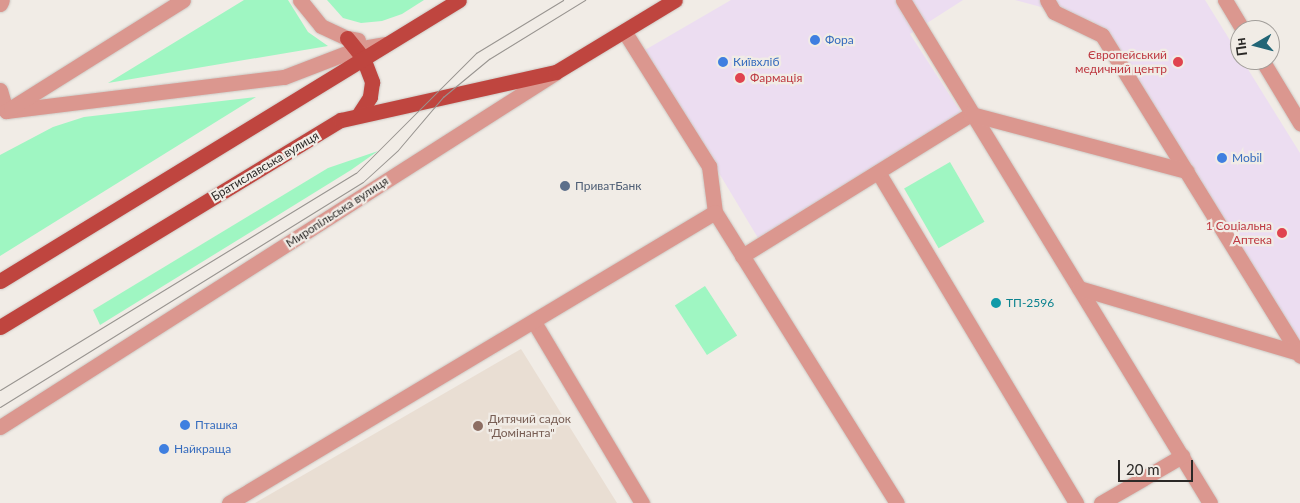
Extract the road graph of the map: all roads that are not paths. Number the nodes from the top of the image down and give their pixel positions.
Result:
1 (2, 0) edge
2 (183, 0) edge
3 (300, 0) edge
4 (459, 0) edge
5 (675, 0) edge
6 (902, 0) edge
7 (1047, 0) edge
8 (1225, 0) edge
9 (0, 4) edge
10 (1237, 20) edge
11 (624, 31) junction
12 (386, 44) junction
13 (356, 48) junction
14 (1268, 70) edge
15 (556, 72) junction
16 (0, 90) edge
17 (3, 112) edge
18 (359, 114) junction
19 (971, 114) junction
20 (1300, 122) edge
21 (1187, 171) junction
22 (878, 172) junction
23 (715, 212) junction
24 (742, 256) junction
25 (0, 281) edge
26 (1078, 288) junction
27 (534, 322) junction
28 (0, 327) edge
29 (1299, 354) edge
30 (0, 427) edge
31 (1182, 456) junction
32 (229, 503) edge
33 (642, 503) edge
34 (897, 503) edge
35 (1076, 503) edge
36 (1101, 503) edge
37 (1210, 503) edge

1 - 9 street
2 - 17 street
3 - 13 street
4 - 12 main road
5 - 11 main road, Миропільська вулиця
6 - 19 street
7 - 21 street
8 - 10 street
11 - 15 main road, Миропільська вулиця
11 - 23 street
12 - 13 main road
12 - 13 street
13 - 17 street
13 - 18 main road
13 - 25 main road
14 - 20 street
15 - 18 main road, Братиславська вулиця
15 - 30 street, Миропільська вулиця
16 - 17 street
18 - 28 main road, Братиславська вулиця
19 - 21 street
19 - 22 street
19 - 26 street
21 - 29 street
22 - 24 street
22 - 35 street
23 - 24 street
23 - 27 street
24 - 34 street
26 - 29 street
26 - 31 street
27 - 32 street
27 - 33 street
31 - 36 street
31 - 37 street

